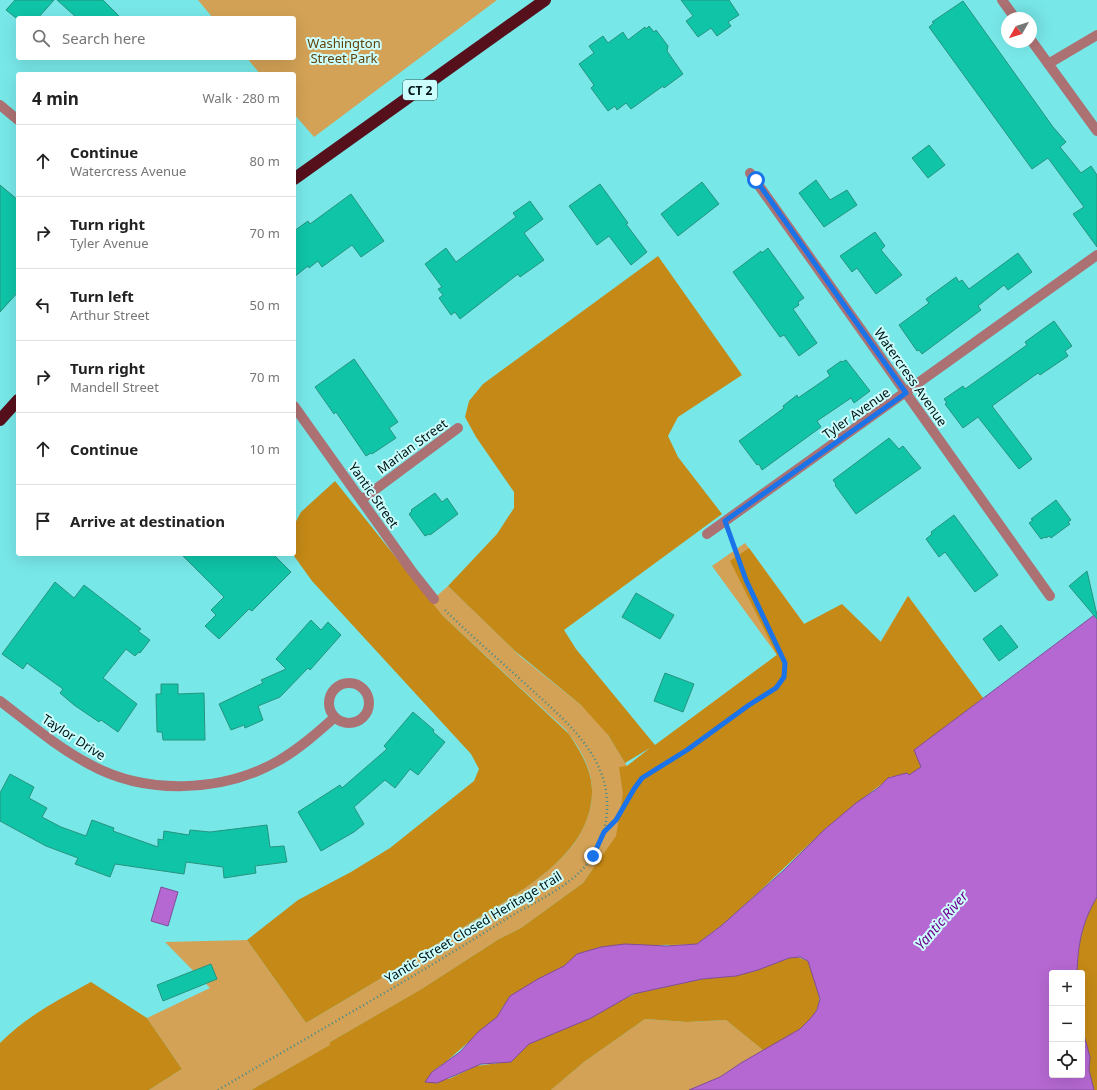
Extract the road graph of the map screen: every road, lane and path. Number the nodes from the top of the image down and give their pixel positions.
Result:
1 (545, 0) edge
2 (1002, 0) edge
3 (1011, 12) edge
4 (1097, 35) edge
5 (1037, 48) edge
6 (1048, 64) junction
7 (0, 104) edge
8 (16, 118) edge
9 (1097, 131) edge
10 (750, 173) dead end
11 (296, 178) edge
12 (1097, 255) edge
13 (906, 393) junction
14 (16, 402) edge
15 (296, 409) edge
16 (0, 420) edge
17 (458, 428) dead end
18 (361, 500) junction
19 (725, 521) junction
20 (707, 534) dead end
21 (1050, 596) dead end
22 (434, 599) joint
23 (0, 701) edge
24 (335, 717) dead end
25 (604, 832) junction
26 (218, 1090) edge

1 - 11 highway, CT 2
2 - 3 street
4 - 6 street
5 - 6 street
6 - 9 street
7 - 8 street
10 - 13 street, Watercress Avenue
12 - 13 street, Tyler Avenue
13 - 19 street, Tyler Avenue
13 - 21 street, Watercress Avenue
14 - 16 highway
15 - 18 street, Yantic Street
17 - 18 street, Marian Street
18 - 22 street, Yantic Street
19 - 20 street, Tyler Avenue
19 - 25 path
22 - 25 path, Yantic Street Closed Heritage trail
23 - 24 street, Taylor Drive
25 - 26 path, Yantic Street Closed Heritage trail

